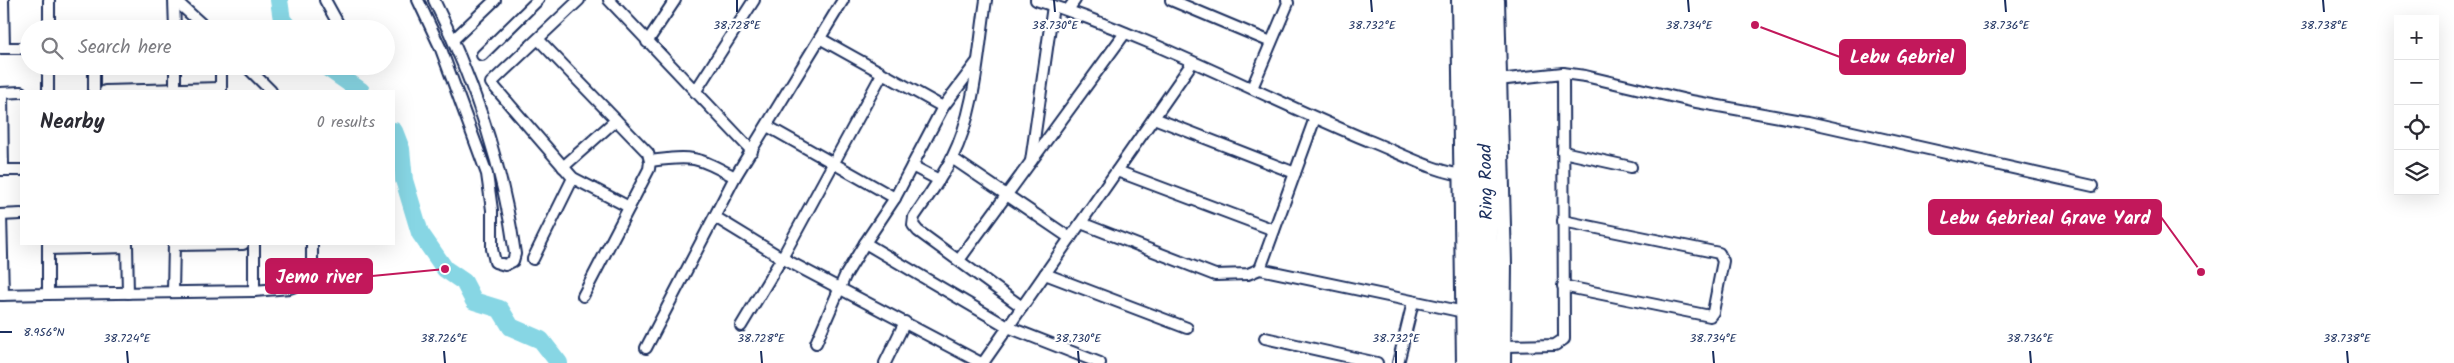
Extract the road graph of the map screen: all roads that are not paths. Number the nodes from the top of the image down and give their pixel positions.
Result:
1 (49, 0) edge
2 (174, 0) edge
3 (324, 0) edge
4 (418, 0) edge
5 (434, 0) edge
6 (494, 0) edge
7 (538, 0) edge
8 (579, 0) edge
9 (609, 0) edge
10 (675, 0) edge
11 (754, 0) edge
12 (843, 0) edge
13 (986, 0) edge
14 (1036, 0) edge
15 (1075, 0) edge
16 (1171, 0) edge
17 (1287, 0) edge
18 (1460, 0) edge
19 (1471, 0) edge
20 (1484, 0) edge
21 (1497, 0) edge
22 (2, 2) edge
23 (1191, 4) edge
24 (1053, 6) junction
25 (1068, 10) junction
26 (48, 20) edge
27 (175, 20) edge
28 (197, 20) edge
29 (336, 20) edge
30 (1125, 33) junction
31 (454, 40) junction
32 (539, 40) junction
33 (820, 40) junction
34 (647, 42) junction
35 (1272, 42) junction
36 (2, 48) edge
37 (20, 48) edge
38 (482, 55) dead end
39 (977, 62) junction
40 (1192, 63) junction
41 (1563, 73) junction
42 (882, 74) junction
43 (48, 75) edge
44 (94, 75) edge
45 (176, 75) edge
46 (221, 75) edge
47 (255, 75) edge
48 (1498, 80) junction
49 (1252, 88) junction
50 (48, 90) edge
51 (94, 90) edge
52 (175, 90) edge
53 (221, 90) edge
54 (270, 90) edge
55 (20, 92) edge
56 (695, 92) junction
57 (1, 93) edge
58 (943, 107) junction
59 (1154, 118) junction
60 (1315, 118) junction
61 (616, 120) junction
62 (767, 126) junction
63 (1, 127) edge
64 (752, 150) junction
65 (1563, 152) junction
66 (952, 158) junction
67 (650, 161) junction
68 (1031, 162) junction
69 (833, 163) junction
70 (912, 166) junction
71 (563, 167) junction
72 (1631, 167) dead end
73 (2, 170) edge
74 (20, 170) edge
75 (1117, 171) junction
76 (1295, 173) junction
77 (1481, 174) junction
78 (736, 177) junction
79 (573, 178) junction
80 (939, 180) junction
81 (2093, 186) dead end
82 (1006, 195) junction
83 (895, 198) junction
84 (629, 207) junction
85 (20, 214) edge
86 (1, 215) edge
87 (715, 217) junction
88 (1563, 221) junction
89 (1080, 223) junction
90 (1274, 230) junction
91 (1070, 238) junction
92 (865, 243) junction
93 (94, 245) edge
94 (127, 245) edge
95 (174, 245) edge
96 (254, 245) edge
97 (312, 245) edge
98 (1, 246) edge
99 (48, 246) edge
100 (782, 258) junction
101 (533, 260) dead end
102 (959, 260) junction
103 (1260, 269) junction
104 (1045, 274) junction
105 (1564, 286) junction
106 (840, 289) junction
107 (254, 291) junction
108 (173, 292) junction
109 (128, 293) junction
110 (48, 294) junction
111 (1, 295) edge
112 (583, 296) dead end
113 (1413, 302) junction
114 (1022, 307) junction
115 (1464, 312) junction
116 (905, 322) junction
117 (741, 326) dead end
118 (1008, 327) junction
119 (1187, 328) dead end
120 (1265, 338) dead end
121 (816, 343) dead end
122 (1504, 346) junction
123 (646, 348) dead end
124 (1464, 356) edge
125 (885, 363) edge
126 (982, 363) edge
127 (1100, 363) edge
128 (1377, 363) edge
129 (1398, 363) edge
130 (1457, 363) edge
131 (1475, 363) edge
132 (1490, 363) edge
133 (1503, 363) edge

1 - 26 street
2 - 27 street
2 - 28 street
3 - 29 street
4 - 31 street
5 - 31 street
6 - 31 street
7 - 38 street
8 - 32 street
9 - 34 street
10 - 34 street
11 - 56 street
12 - 33 street
13 - 39 street
14 - 24 street
15 - 25 street
16 - 23 street
17 - 35 street
18 - 77 street
19 - 77 highway, Ring Road
20 - 77 highway, Ring Road
21 - 48 street
22 - 36 street
23 - 35 street
24 - 25 street
24 - 68 street
25 - 30 street
30 - 40 street
30 - 68 street
32 - 61 street
32 - 71 street
33 - 42 street
33 - 62 street
34 - 56 street
35 - 49 street
36 - 37 street
39 - 58 street
39 - 66 street
40 - 49 street
40 - 59 street
41 - 48 street
41 - 65 street
41 - 81 street
42 - 58 street
42 - 69 street
43 - 50 street
44 - 51 street
45 - 52 street
46 - 53 street
47 - 54 street
48 - 77 street
49 - 60 street
52 - 53 street
55 - 57 street
56 - 64 street
57 - 63 street
58 - 70 street
59 - 75 street
59 - 76 street
60 - 76 street
60 - 77 street
61 - 67 street
61 - 71 street
62 - 64 street
62 - 69 street
63 - 73 street
64 - 78 street
65 - 72 street
65 - 88 street
66 - 80 street
66 - 82 street
67 - 78 street
67 - 84 street
68 - 82 street
69 - 83 street
69 - 100 street
70 - 80 street
70 - 83 street
71 - 79 street
73 - 74 street
75 - 89 street
75 - 90 street
76 - 90 street
77 - 115 street
77 - 122 street
77 - 131 highway, Ring Road
77 - 132 highway, Ring Road
78 - 87 street
79 - 84 street
79 - 101 street
80 - 102 street
82 - 91 street
82 - 102 street
83 - 92 street
84 - 112 street
85 - 86 street
86 - 98 street
87 - 100 street
87 - 123 street
88 - 105 street
88 - 105 street
89 - 91 street
89 - 103 street
90 - 103 street
91 - 104 street
92 - 106 street
92 - 118 street
93 - 94 street
93 - 99 street
94 - 109 street
95 - 108 street
96 - 107 street
97 - 107 street
98 - 111 street
99 - 110 street
100 - 106 street
100 - 117 street
102 - 114 street
103 - 113 street
104 - 114 street
104 - 119 street
105 - 122 street
106 - 116 street
106 - 121 street
107 - 108 street
108 - 109 street
109 - 110 street
110 - 111 street
113 - 115 street
113 - 129 street
114 - 118 street
115 - 124 street
116 - 125 street
116 - 126 street
118 - 126 street
118 - 127 street
120 - 128 street
122 - 133 street
124 - 130 street

